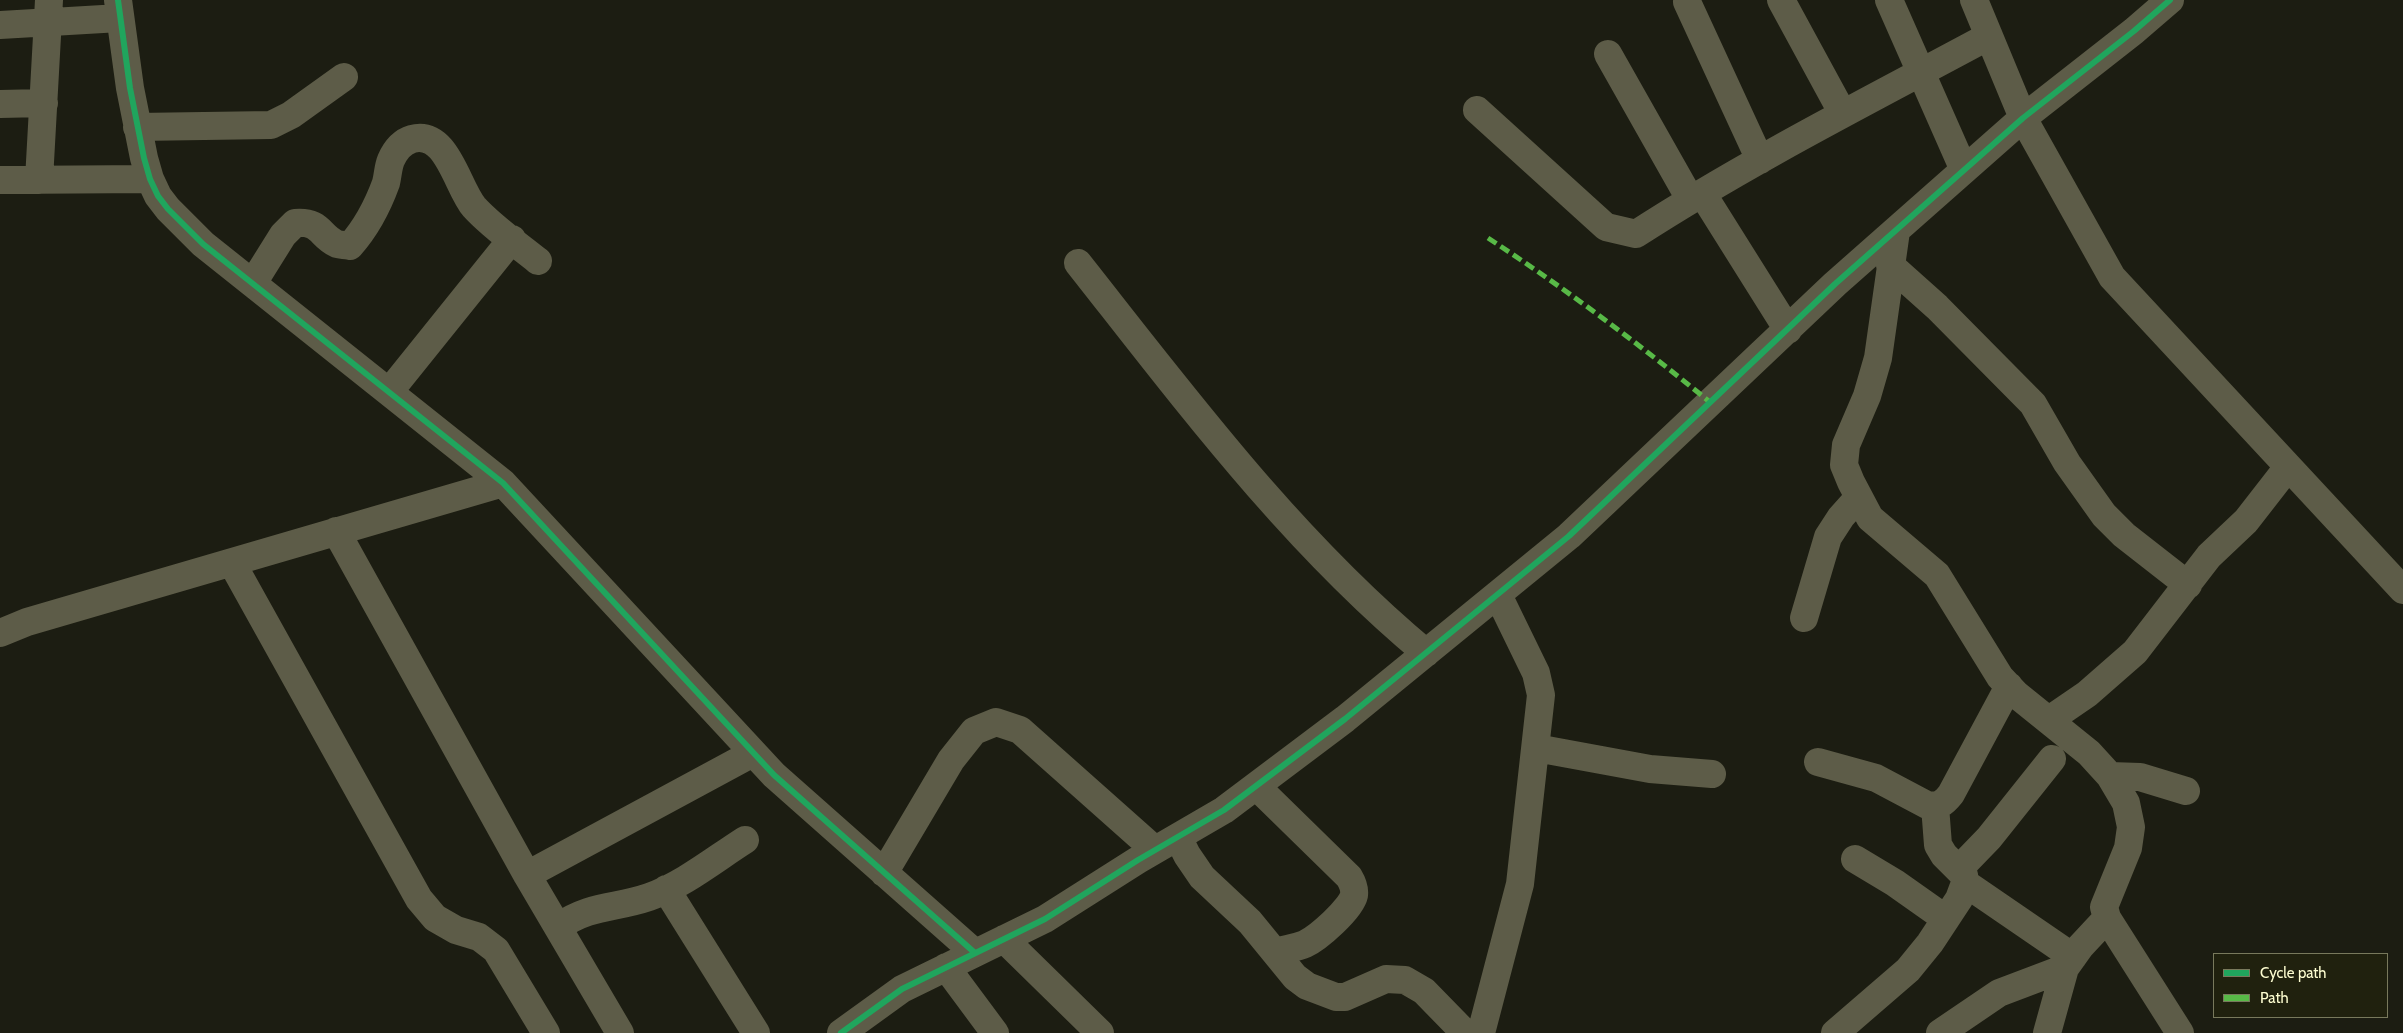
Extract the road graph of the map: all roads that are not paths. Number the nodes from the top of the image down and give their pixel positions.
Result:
1 (1781, 0) edge
2 (1889, 0) edge
3 (1974, 0) edge
4 (2170, 0) edge
5 (1687, 2) dead end
6 (119, 9) edge
7 (49, 12) edge
8 (0, 25) edge
9 (1989, 36) junction
10 (1608, 54) dead end
11 (1921, 73) junction
12 (344, 77) dead end
13 (44, 103) junction
14 (0, 104) edge
15 (1477, 110) dead end
16 (1843, 114) junction
17 (2023, 118) junction
18 (137, 127) junction
19 (1760, 160) junction
20 (1964, 170) junction
21 (150, 179) junction
22 (0, 180) edge
23 (39, 180) junction
24 (1696, 196) junction
25 (1896, 231) junction
26 (512, 239) junction
27 (538, 261) dead end
28 (1078, 262) dead end
29 (1890, 265) junction
30 (253, 284) junction
31 (1788, 330) junction
32 (389, 392) junction
33 (2288, 467) junction
34 (503, 483) junction
35 (1858, 498) junction
36 (336, 531) junction
37 (232, 563) junction
38 (2188, 585) junction
39 (2403, 590) edge
40 (1498, 595) junction
41 (1804, 618) dead end
42 (0, 633) edge
43 (1426, 653) junction
44 (2009, 686) junction
45 (2049, 720) junction
46 (1536, 748) junction
47 (753, 753) junction
48 (2052, 759) dead end
49 (1818, 762) dead end
50 (1712, 774) dead end
51 (2110, 776) junction
52 (1256, 786) junction
53 (2186, 791) dead end
54 (1936, 806) junction
55 (746, 840) dead end
56 (1167, 843) junction
57 (1855, 859) dead end
58 (884, 873) junction
59 (527, 875) junction
60 (1962, 876) junction
61 (666, 889) junction
62 (2107, 918) junction
63 (1946, 919) junction
64 (558, 927) junction
65 (1004, 939) junction
66 (1275, 952) junction
67 (976, 953) junction
68 (2069, 962) junction
69 (946, 967) junction
70 (546, 1033) edge
71 (620, 1033) edge
72 (756, 1033) edge
73 (841, 1033) edge
74 (995, 1033) edge
75 (1100, 1033) edge
76 (1465, 1033) edge
77 (1481, 1033) edge
78 (1836, 1033) edge
79 (1940, 1033) edge
80 (2047, 1033) edge
81 (2180, 1033) edge

1 - 16 street
2 - 11 street
3 - 9 street
4 - 17 street
5 - 19 street
6 - 7 street
6 - 18 street
7 - 8 street
7 - 13 street
9 - 11 street
9 - 17 street
10 - 24 street
11 - 16 street
11 - 20 street
12 - 18 street
13 - 14 street
13 - 23 street
15 - 24 street
16 - 19 street
17 - 20 street
17 - 33 street
18 - 21 street
19 - 24 street
20 - 25 street
21 - 23 street
21 - 30 street
22 - 23 street
24 - 31 street
25 - 29 street
25 - 31 street
26 - 27 street
26 - 30 street
26 - 32 street
28 - 43 street
29 - 35 street
29 - 38 street
30 - 32 street
31 - 40 street
32 - 34 street
33 - 38 street
33 - 39 street
34 - 36 street
34 - 47 street
35 - 41 street
35 - 44 street
36 - 37 street
36 - 59 street
37 - 42 street
37 - 70 street
38 - 45 street
40 - 43 street
40 - 46 street
43 - 52 street
44 - 45 street
44 - 54 street
45 - 51 street
46 - 50 street
46 - 77 street
47 - 58 street
47 - 59 street
48 - 60 street
49 - 54 street
51 - 53 street
51 - 62 street
52 - 56 street
52 - 66 street
54 - 60 street
55 - 61 street
56 - 58 street
56 - 65 street
56 - 66 street
57 - 63 street
58 - 67 street
59 - 64 street
60 - 63 street
60 - 68 street
61 - 64 street
61 - 72 street
62 - 68 street
62 - 81 street
63 - 78 street
64 - 71 street
65 - 67 street
65 - 75 street
66 - 76 street
67 - 69 street
68 - 79 street
68 - 80 street
69 - 73 street
69 - 74 street

